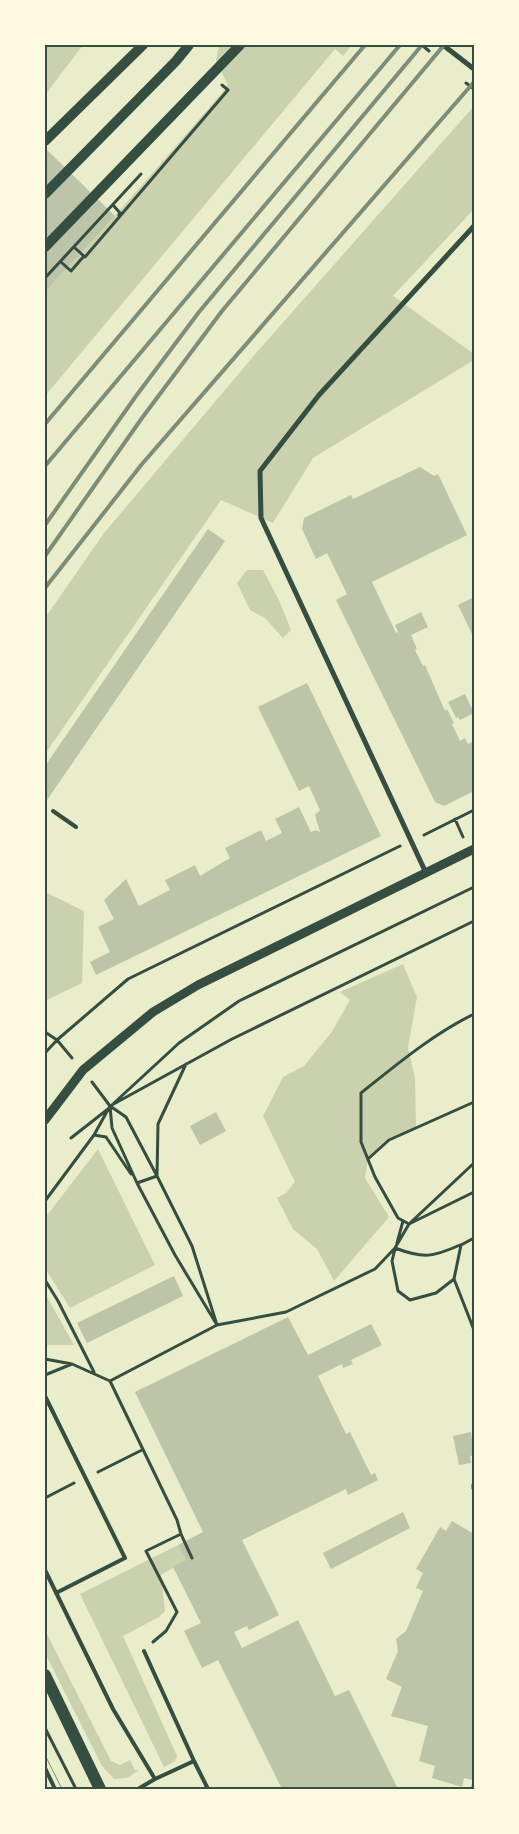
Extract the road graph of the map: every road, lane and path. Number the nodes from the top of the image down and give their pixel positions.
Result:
1 (143, 45) edge
2 (189, 45) edge
3 (196, 45) edge
4 (240, 45) edge
5 (443, 45) edge
6 (176, 61) junction
7 (474, 69) edge
8 (45, 141) edge
9 (169, 159) dead end
10 (45, 194) edge
11 (110, 210) dead end
12 (120, 213) dead end
13 (474, 226) edge
14 (45, 247) edge
15 (75, 248) junction
16 (61, 262) junction
17 (45, 278) edge
18 (474, 810) edge
19 (53, 811) dead end
20 (76, 827) dead end
21 (435, 829) dead end
22 (474, 849) edge
23 (392, 850) dead end
24 (426, 873) junction
25 (474, 887) edge
26 (474, 921) edge
27 (474, 1014) edge
28 (45, 1032) edge
29 (57, 1040) junction
30 (45, 1053) edge
31 (186, 1064) junction
32 (474, 1102) edge
33 (110, 1106) junction
34 (45, 1120) edge
35 (94, 1135) junction
36 (71, 1138) dead end
37 (368, 1159) junction
38 (474, 1163) edge
39 (157, 1176) junction
40 (138, 1183) junction
41 (474, 1192) edge
42 (45, 1201) edge
43 (403, 1221) junction
44 (409, 1224) junction
45 (474, 1238) edge
46 (461, 1245) junction
47 (395, 1248) junction
48 (454, 1279) junction
49 (45, 1280) edge
50 (474, 1316) edge
51 (470, 1319) junction
52 (217, 1325) junction
53 (474, 1330) edge
54 (45, 1359) edge
55 (72, 1364) junction
56 (94, 1372) junction
57 (45, 1375) edge
58 (110, 1381) junction
59 (45, 1396) edge
60 (181, 1534) junction
61 (192, 1558) dead end
62 (45, 1570) edge
63 (56, 1593) junction
64 (144, 1651) joint
65 (45, 1675) edge
66 (45, 1728) edge
67 (194, 1761) junction
68 (45, 1768) edge
69 (155, 1779) junction
70 (55, 1789) edge
71 (76, 1789) edge
72 (100, 1789) edge
73 (138, 1789) edge
74 (208, 1789) edge

1 - 8 main road
2 - 6 main road
3 - 6 main road
4 - 14 main road
5 - 7 street
6 - 10 main road
9 - 15 path
11 - 15 path
12 - 16 path
13 - 24 street
15 - 16 path
16 - 17 path
18 - 21 path
19 - 20 lane
22 - 24 street
23 - 29 path
24 - 34 street
25 - 33 path
26 - 31 path
27 - 37 path
28 - 29 path
29 - 30 path
31 - 33 path
31 - 39 path
32 - 37 path
33 - 35 path
33 - 36 path
33 - 39 path
33 - 40 path
35 - 40 path
35 - 42 path
37 - 43 path
38 - 44 path
39 - 40 path
39 - 52 path
40 - 52 path
41 - 44 path
43 - 44 path
43 - 47 path
44 - 47 path
45 - 46 path
46 - 47 path
46 - 48 path
47 - 48 path
47 - 52 path
48 - 51 path
49 - 56 path
50 - 51 path
51 - 53 path
52 - 58 path
54 - 55 path
55 - 56 path
55 - 57 path
56 - 58 path
58 - 60 path
59 - 63 lane
60 - 61 path
60 - 64 path
62 - 63 lane
63 - 69 lane
64 - 67 lane
65 - 72 main road
66 - 71 path
67 - 69 lane
67 - 74 lane
68 - 70 lane
69 - 73 lane

